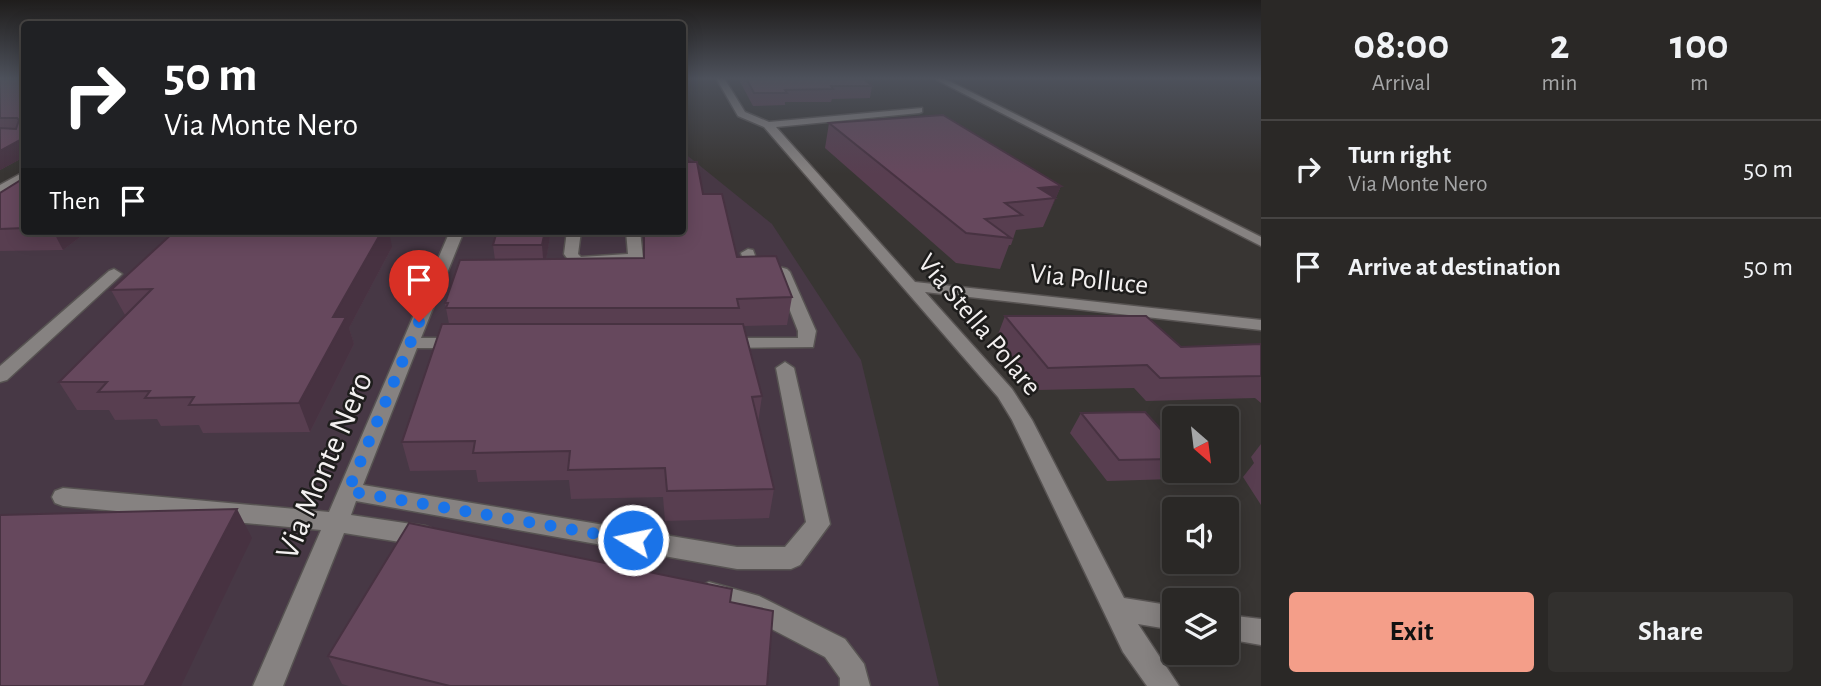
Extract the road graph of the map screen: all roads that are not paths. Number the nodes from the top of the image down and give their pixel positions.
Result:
1 (739, 110) edge
2 (919, 110) dead end
3 (1000, 110) edge
4 (768, 125) junction
5 (21, 179) edge
6 (0, 190) edge
7 (456, 235) edge
8 (573, 235) edge
9 (634, 235) edge
10 (1261, 242) edge
11 (748, 254) edge
12 (114, 274) dead end
13 (912, 286) junction
14 (1261, 326) edge
15 (410, 343) junction
16 (479, 343) edge
17 (712, 343) edge
18 (785, 368) dead end
19 (0, 376) edge
20 (348, 491) junction
21 (63, 497) dead end
22 (335, 522) junction
23 (444, 539) edge
24 (684, 588) edge
25 (1117, 609) junction
26 (1162, 616) edge
27 (1239, 629) edge
28 (1261, 632) edge
29 (268, 686) edge
30 (855, 686) edge
31 (1164, 686) edge

1 - 4 street, Via Stella Polare
2 - 4 street
3 - 10 street
4 - 13 street, Via Stella Polare
5 - 6 street
7 - 15 street, Via Monte Nero
8 - 9 street
11 - 17 street
12 - 19 street
13 - 14 street, Via Polluce
13 - 25 street, Via Stella Polare
15 - 16 street
15 - 20 street, Via Monte Nero
18 - 20 street
20 - 22 street, Via Monte Nero
21 - 22 street
22 - 23 street
22 - 29 street, Via Monte Nero
24 - 30 street
25 - 26 street
25 - 31 street, Via Stella Polare
27 - 28 street

